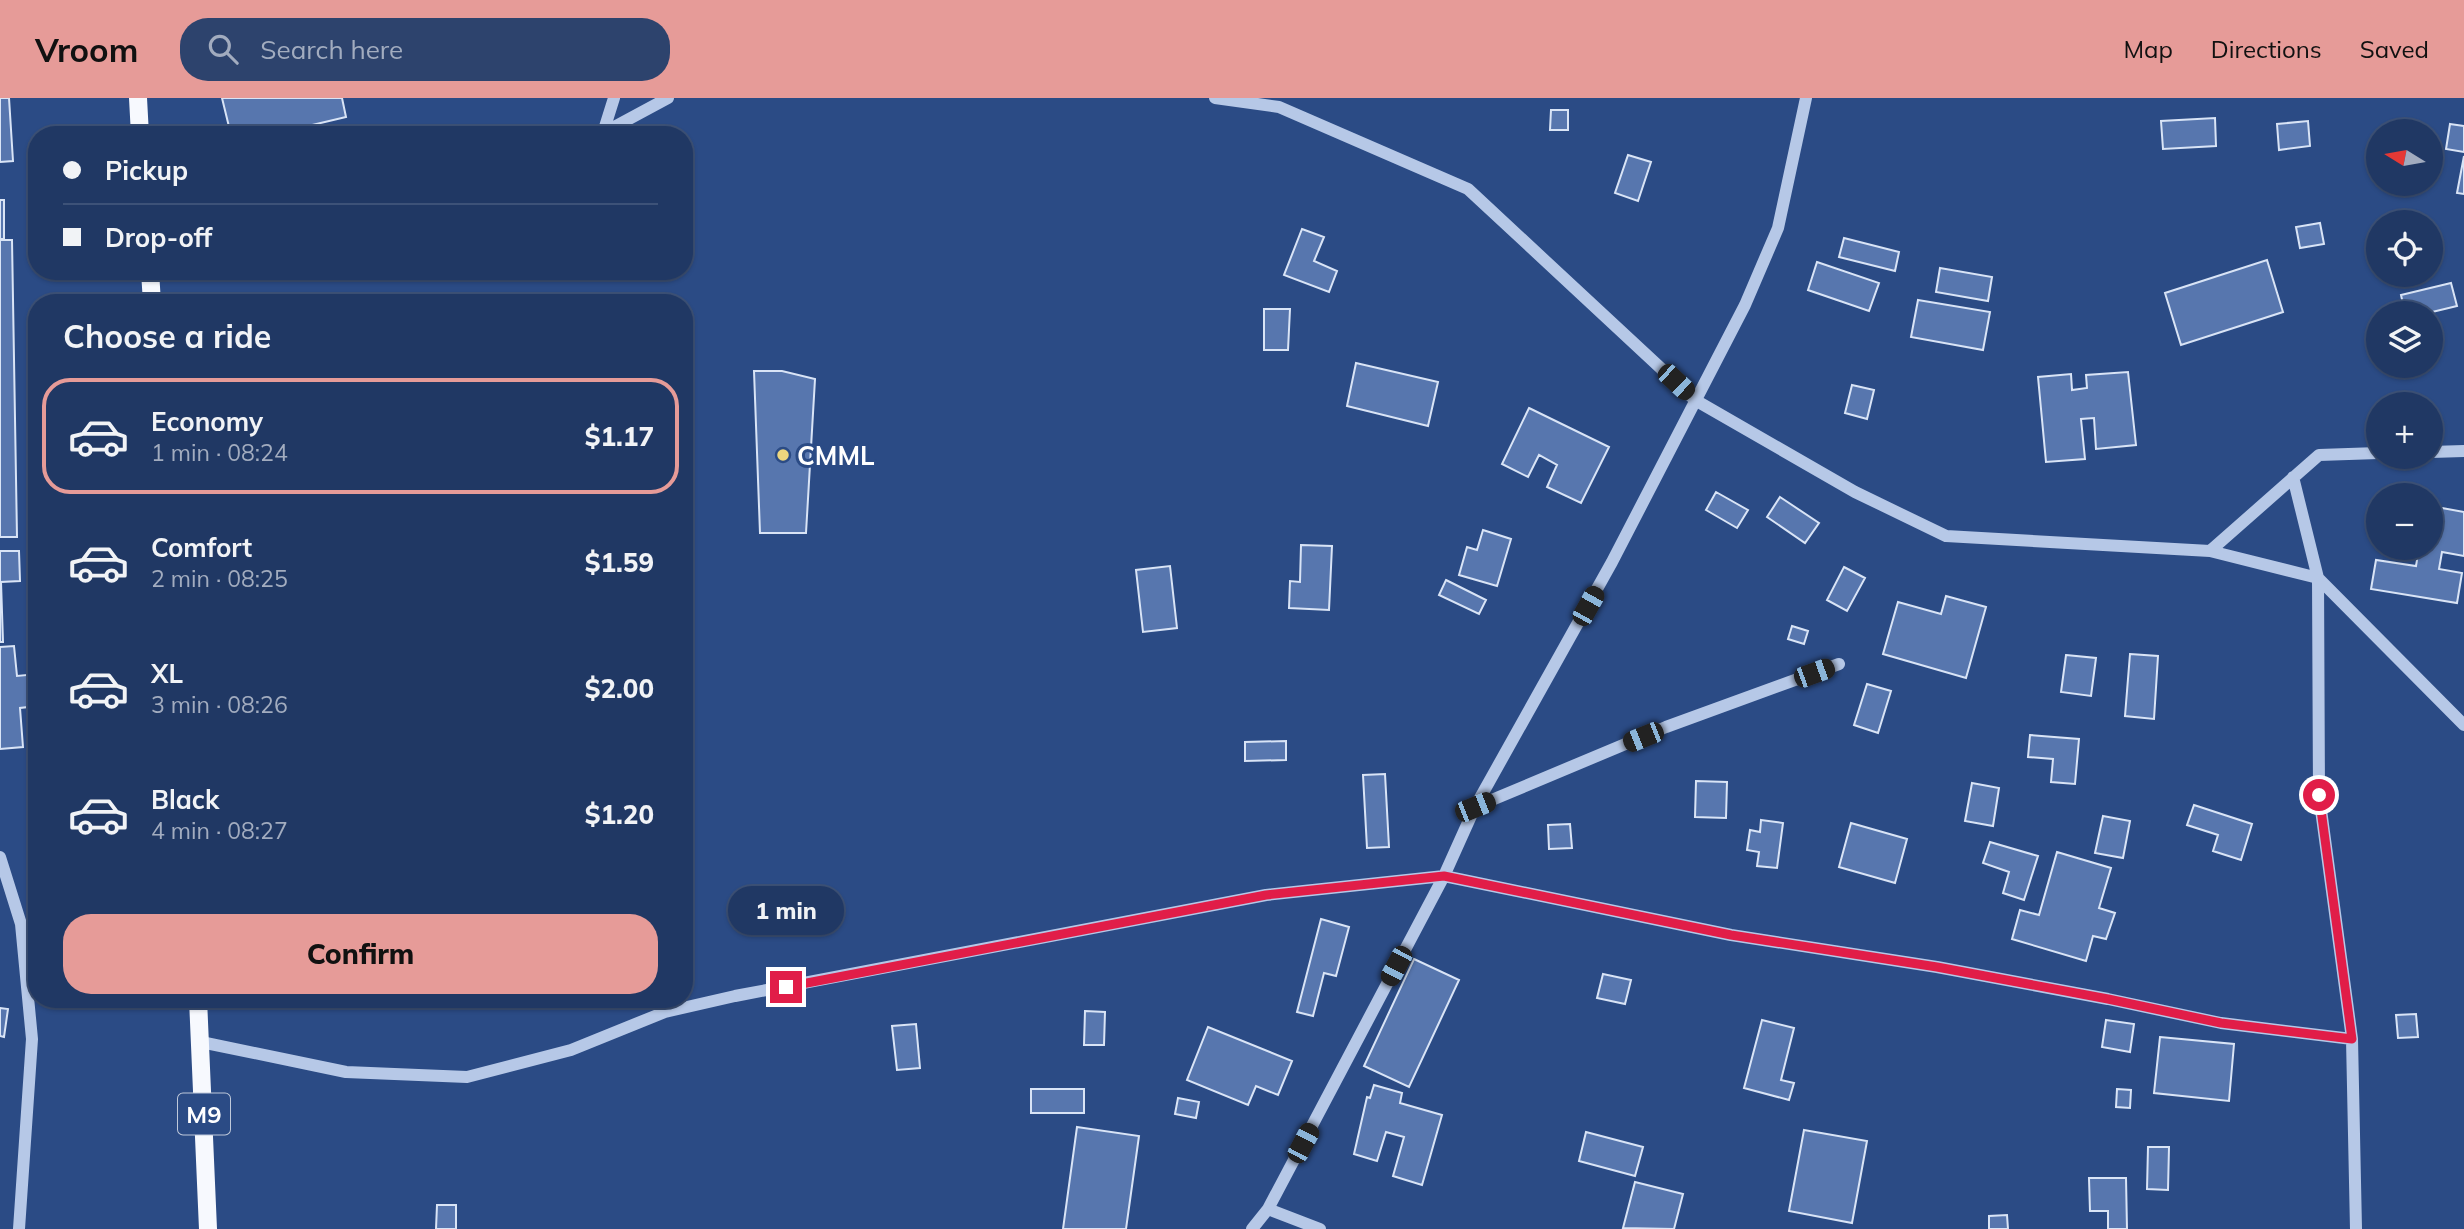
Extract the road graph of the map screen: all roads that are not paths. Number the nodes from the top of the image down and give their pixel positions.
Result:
1 (138, 98) edge
2 (614, 98) edge
3 (668, 98) edge
4 (1215, 98) edge
5 (1807, 98) edge
6 (1281, 102) edge
7 (140, 126) edge
8 (601, 126) edge
9 (613, 126) edge
10 (1695, 400) junction
11 (2464, 451) edge
12 (2443, 452) edge
13 (2366, 453) edge
14 (2293, 477) junction
15 (2210, 551) junction
16 (2318, 578) junction
17 (1839, 664) dead end
18 (2464, 725) edge
19 (1475, 807) junction
20 (0, 857) edge
21 (1444, 876) junction
22 (28, 997) edge
23 (693, 1005) edge
24 (29, 1008) edge
25 (199, 1008) edge
26 (682, 1008) edge
27 (2352, 1039) junction
28 (201, 1042) junction
29 (1268, 1209) junction
30 (19, 1229) edge
31 (208, 1229) edge
32 (1252, 1229) edge
33 (1320, 1229) edge
34 (2356, 1229) edge

1 - 7 main road
2 - 8 street
3 - 9 street
4 - 6 street
5 - 10 street
6 - 10 street
10 - 15 street
10 - 19 street
11 - 12 street
13 - 14 street
14 - 15 street
14 - 16 street
15 - 16 street
16 - 18 street
16 - 27 street
17 - 19 street
19 - 21 street
20 - 22 street
21 - 23 street
21 - 27 street
21 - 29 street
24 - 30 street
25 - 28 main road, M9
26 - 28 street
27 - 34 street
28 - 31 main road, M9
29 - 32 street
29 - 33 street

